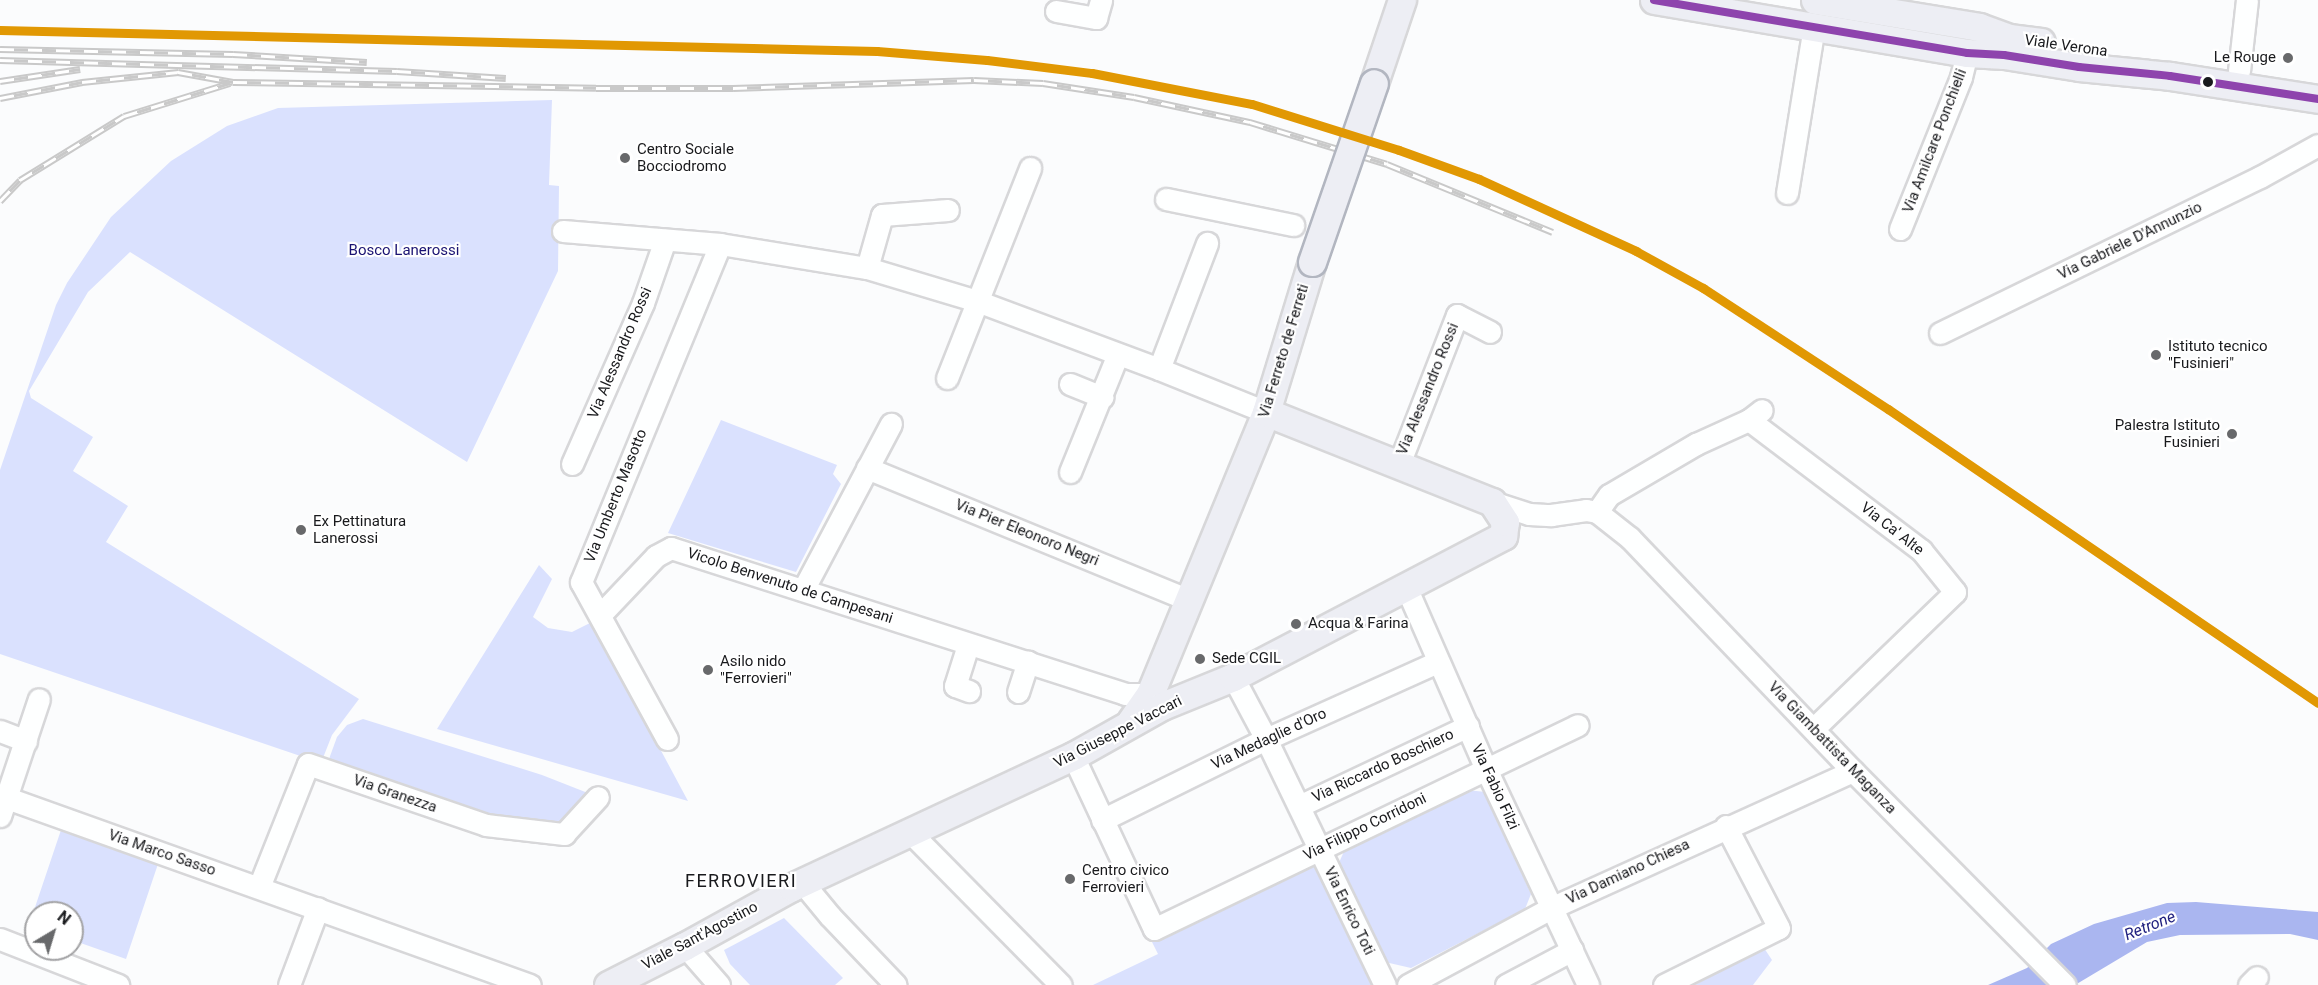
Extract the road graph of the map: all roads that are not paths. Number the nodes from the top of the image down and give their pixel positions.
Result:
1 (1101, 0) edge
2 (1654, 0) edge
3 (2247, 0) edge
4 (1402, 4) edge
5 (1056, 11) dead end
6 (1815, 13) edge
7 (1967, 53) junction
8 (2239, 71) junction
9 (2318, 83) edge
10 (2318, 99) edge
11 (2318, 145) edge
12 (1030, 168) dead end
13 (1787, 193) dead end
14 (1166, 198) dead end
15 (948, 210) dead end
16 (1293, 225) dead end
17 (1900, 229) dead end
18 (563, 231) dead end
19 (665, 240) junction
20 (1207, 243) dead end
21 (720, 244) junction
22 (867, 268) junction
23 (976, 301) junction
24 (1490, 332) dead end
25 (1940, 333) dead end
26 (1118, 354) junction
27 (1160, 369) junction
28 (947, 378) dead end
29 (1070, 384) dead end
30 (1102, 397) junction
31 (1266, 412) junction
32 (891, 424) dead end
33 (572, 464) dead end
34 (1398, 464) junction
35 (867, 468) junction
36 (1070, 472) dead end
37 (1492, 502) junction
38 (1597, 512) junction
39 (1551, 515) junction
40 (1503, 536) junction
41 (1406, 587) junction
42 (803, 590) junction
43 (1187, 599) junction
44 (600, 615) junction
45 (968, 645) junction
46 (1028, 662) junction
47 (1437, 662) junction
48 (1233, 677) junction
49 (969, 691) dead end
50 (1018, 692) dead end
51 (39, 699) dead end
52 (1156, 700) junction
53 (1128, 724) joint
54 (1468, 726) junction
55 (1577, 726) dead end
56 (1813, 729) junction
57 (0, 731) edge
58 (667, 739) dead end
59 (1266, 739) junction
60 (26, 741) junction
61 (1073, 756) junction
62 (1486, 769) junction
63 (1852, 771) junction
64 (598, 797) dead end
65 (1299, 806) junction
66 (3, 807) edge
67 (1102, 820) junction
68 (1726, 826) junction
69 (909, 831) junction
70 (1319, 849) junction
71 (797, 884) junction
72 (259, 887) junction
73 (1553, 907) junction
74 (318, 908) junction
75 (0, 939) edge
76 (685, 946) junction
77 (1572, 950) junction
78 (114, 984) edge
79 (289, 985) edge
80 (530, 985) edge
81 (608, 985) edge
82 (719, 985) edge
83 (896, 985) edge
84 (1061, 985) edge
85 (1385, 985) edge
86 (1408, 985) edge
87 (1506, 985) edge
88 (1588, 985) edge
89 (1664, 985) edge
90 (2065, 985) edge

1 - 5 street
2 - 6 main road, Viale Verona
3 - 8 street
4 - 31 main road, Via Ferreto de Ferreti, bridge
6 - 7 main road, Viale Verona
6 - 8 main road, Viale Verona
6 - 13 street
7 - 10 main road, Viale Verona
7 - 17 street, Via Amilcare Ponchielli
8 - 9 main road, Viale Verona
11 - 25 street, Via Gabriele D'Annunzio
12 - 23 street
14 - 16 street
15 - 22 street
18 - 19 street, Via Alessandro Rossi
19 - 21 street, Via Alessandro Rossi
19 - 33 street, Via Alessandro Rossi
20 - 27 street
21 - 22 street, Via Alessandro Rossi
21 - 44 street, Via Umberto Masotto
22 - 23 street, Via Alessandro Rossi
23 - 26 street, Via Alessandro Rossi
23 - 28 street
24 - 34 street, Via Alessandro Rossi
26 - 27 street, Via Alessandro Rossi
26 - 30 street
27 - 31 street, Via Alessandro Rossi
29 - 30 street
30 - 36 street
31 - 34 main road, Via Alessandro Rossi
31 - 43 main road, Via Ferreto de Ferreti
32 - 35 street
34 - 37 main road, Via Alessandro Rossi
35 - 42 street
35 - 43 street, Via Pier Eleonoro Negri
37 - 39 street
37 - 40 main road
38 - 39 street
38 - 56 street, Via Giambattista Maganza
38 - 56 street, Via Ca' Alte
39 - 40 street
40 - 41 main road, Via Giuseppe Vaccari
41 - 47 street, Via Fabio Filzi
41 - 48 main road, Via Giuseppe Vaccari
42 - 44 street, Vicolo Benvenuto de Campesani
42 - 45 street, Vicolo Benvenuto de Campesani
43 - 52 main road, Via Ferreto de Ferreti
44 - 58 street, Via Umberto Masotto
45 - 46 street, Vicolo Benvenuto de Campesani
45 - 49 street
46 - 50 street
46 - 52 street, Vicolo Benvenuto de Campesani
47 - 54 street, Via Fabio Filzi
47 - 59 street, Via Medaglie d'Oro
48 - 52 main road, Via Giuseppe Vaccari
48 - 59 street, Via Enrico Toti
51 - 60 street
52 - 53 main road, Via Ferreto de Ferreti
53 - 61 main road, Via Giuseppe Vaccari
54 - 62 street, Via Fabio Filzi
54 - 65 street, Via Riccardo Boschiero
55 - 62 street, Via Filippo Corridoni
56 - 63 street, Via Giambattista Maganza
57 - 60 street
59 - 65 street, Via Enrico Toti
59 - 67 street, Via Medaglie d'Oro
60 - 66 street
61 - 67 street
61 - 69 main road, Via Giuseppe Vaccari
62 - 70 street, Via Filippo Corridoni
62 - 73 street, Via Fabio Filzi
63 - 68 street, Via Damiano Chiesa
63 - 90 street, Via Giambattista Maganza
64 - 72 street, Via Granezza
65 - 70 street, Via Enrico Toti
66 - 72 street, Via Marco Sasso
67 - 70 street, Via Filippo Corridoni
68 - 73 street, Via Damiano Chiesa
68 - 89 street
69 - 71 main road, Via Giuseppe Vaccari
69 - 84 street
70 - 85 street, Via Enrico Toti
71 - 76 main road, Viale Sant'Agostino
71 - 83 street
72 - 74 street, Via Marco Sasso
73 - 77 street, Via Fabio Filzi
73 - 86 street, Via Damiano Chiesa
74 - 79 street
74 - 80 street, Via Marco Sasso
75 - 78 street
76 - 81 main road, Viale Sant'Agostino
76 - 82 street
77 - 87 street
77 - 88 street, Via Fabio Filzi

